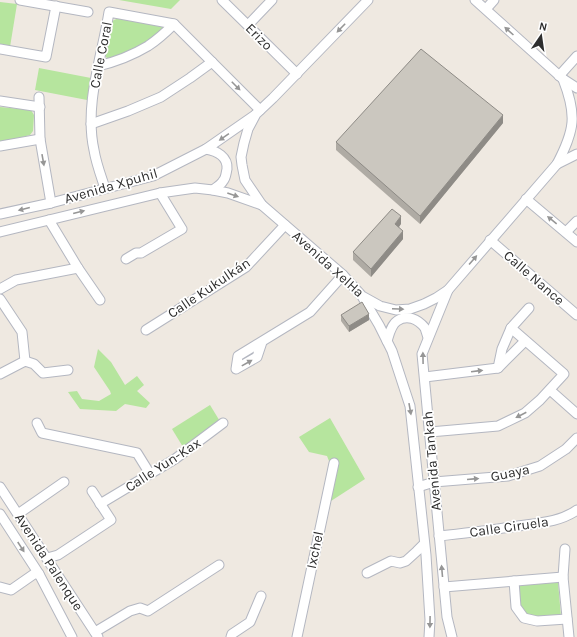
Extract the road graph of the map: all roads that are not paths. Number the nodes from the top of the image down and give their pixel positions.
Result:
1 (20, 0) edge
2 (222, 0) edge
3 (272, 0) edge
4 (368, 0) edge
5 (475, 0) edge
6 (494, 0) edge
7 (56, 6) junction
8 (486, 9) junction
9 (88, 12) dead end
10 (174, 24) junction
11 (248, 25) junction
12 (0, 49) edge
13 (577, 56) edge
14 (212, 62) junction
15 (98, 66) junction
16 (297, 74) junction
17 (561, 77) junction
18 (577, 88) edge
19 (40, 97) dead end
20 (0, 101) edge
21 (40, 107) junction
22 (258, 112) junction
23 (91, 124) junction
24 (40, 139) junction
25 (0, 146) edge
26 (206, 149) junction
27 (577, 154) edge
28 (557, 164) junction
29 (105, 188) junction
30 (214, 190) junction
31 (160, 193) junction
32 (526, 199) junction
33 (51, 203) junction
34 (262, 205) junction
35 (0, 214) edge
36 (49, 220) junction
37 (577, 221) edge
38 (285, 225) junction
39 (0, 232) edge
40 (566, 232) junction
41 (490, 240) junction
42 (577, 242) edge
43 (126, 259) dead end
44 (78, 268) junction
45 (343, 275) junction
46 (0, 289) edge
47 (448, 290) junction
48 (362, 296) junction
49 (0, 299) edge
50 (100, 300) dead end
51 (529, 308) dead end
52 (577, 315) edge
53 (511, 328) junction
54 (146, 330) dead end
55 (428, 337) junction
56 (387, 341) junction
57 (525, 341) junction
58 (262, 342) dead end
59 (26, 361) junction
60 (498, 368) junction
61 (68, 370) dead end
62 (0, 374) edge
63 (424, 377) junction
64 (550, 390) junction
65 (577, 414) edge
66 (37, 423) dead end
67 (223, 423) dead end
68 (430, 432) junction
69 (577, 438) edge
70 (334, 463) dead end
71 (150, 474) junction
72 (64, 482) dead end
73 (434, 482) junction
74 (418, 486) junction
75 (0, 487) edge
76 (92, 491) dead end
77 (3, 500) edge
78 (100, 504) junction
79 (577, 510) edge
80 (0, 514) edge
81 (18, 514) junction
82 (439, 536) junction
83 (424, 544) junction
84 (565, 549) dead end
85 (46, 558) junction
86 (219, 565) dead end
87 (367, 573) dead end
88 (38, 574) junction
89 (563, 577) junction
90 (514, 581) junction
91 (0, 587) edge
92 (444, 587) junction
93 (261, 596) dead end
94 (567, 619) junction
95 (297, 633) edge
96 (96, 634) edge
97 (71, 637) edge
98 (231, 637) edge
99 (305, 637) edge
100 (429, 637) edge
101 (452, 637) edge
102 (569, 637) edge

1 - 7 street
2 - 11 street, Erizo
3 - 11 street
4 -> 16 street, Avenida XelHa
5 - 8 street, Avenida XelHa
6 - 8 street
7 - 9 street
7 - 12 street
17 -> 8 street, Avenida XelHa
10 - 14 street
10 - 15 street
10 - 15 street, Calle Coral
11 - 16 street, Erizo
13 - 17 street
14 -> 22 street
14 - 23 street
15 - 23 street, Calle Coral
16 - 22 street, Avenida XelHa
17 - 18 street
17 - 28 street, Avenida XelHa
19 - 21 street
20 - 21 street
21 - 24 street
22 -> 26 street, Avenida Xpuhil
22 - 34 street, Avenida XelHa
23 - 29 street, Calle Coral
24 - 25 street
24 -> 33 street
26 - 29 street, Avenida Xpuhil
26 - 30 street
27 - 28 street
28 - 32 street, Avenida XelHa
29 - 33 street, Avenida Xpuhil
30 - 31 street, Avenida Xpuhil
30 -> 34 street, Avenida Xpuhil
36 -> 31 street, Avenida Xpuhil
31 - 43 street
40 -> 32 street
32 - 41 street, Avenida XelHa
33 -> 35 street, Avenida Xpuhil
34 - 38 street, Avenida XelHa
36 - 39 street, Avenida Xpuhil
36 - 44 street
37 - 40 street
38 - 45 street, Avenida XelHa
38 - 54 street, Calle Kukulkán
40 - 42 street
47 -> 41 street, Avenida XelHa
41 - 52 street, Calle Nance
44 - 46 street
44 - 50 street
45 - 48 street, Avenida XelHa
45 - 58 street
48 -> 47 street, Avenida XelHa
47 - 55 street, Avenida Tankah
48 - 56 street, Avenida Tankah
49 - 59 street
51 - 53 street
53 - 57 street
53 - 60 street
55 - 56 street
63 -> 55 street, Avenida Tankah
56 -> 74 street, Avenida Tankah
57 - 60 street
57 - 64 street
59 - 61 street
59 - 62 street
63 -> 60 street
63 - 68 street, Avenida Tankah
64 - 65 street
64 -> 68 street
66 - 71 street
67 - 71 street, Calle Yun-Kax
68 - 73 street, Avenida Tankah
73 -> 69 street, Guaya
70 - 95 street, Ixchel
71 - 78 street, Calle Yun-Kax
72 - 81 street
73 - 74 street, Guaya
73 - 82 street, Avenida Tankah
74 - 83 street, Avenida Tankah
75 - 77 street, Avenida Palenque
76 - 78 street
77 - 81 street, Avenida Palenque
78 - 85 street
79 - 82 street, Calle Ciruela
80 -> 88 street, Avenida Palenque
81 - 85 street, Avenida Palenque
92 -> 82 street, Avenida Tankah
83 - 87 street
83 -> 100 street, Avenida Tankah
84 - 89 street
85 - 96 street, Avenida Palenque
86 - 96 street
88 - 91 street
88 - 97 street, Avenida Palenque
89 - 90 street
89 - 94 street
90 - 92 street
90 - 94 street
92 - 101 street, Avenida Tankah
93 - 98 street
94 - 102 street
95 - 99 street

